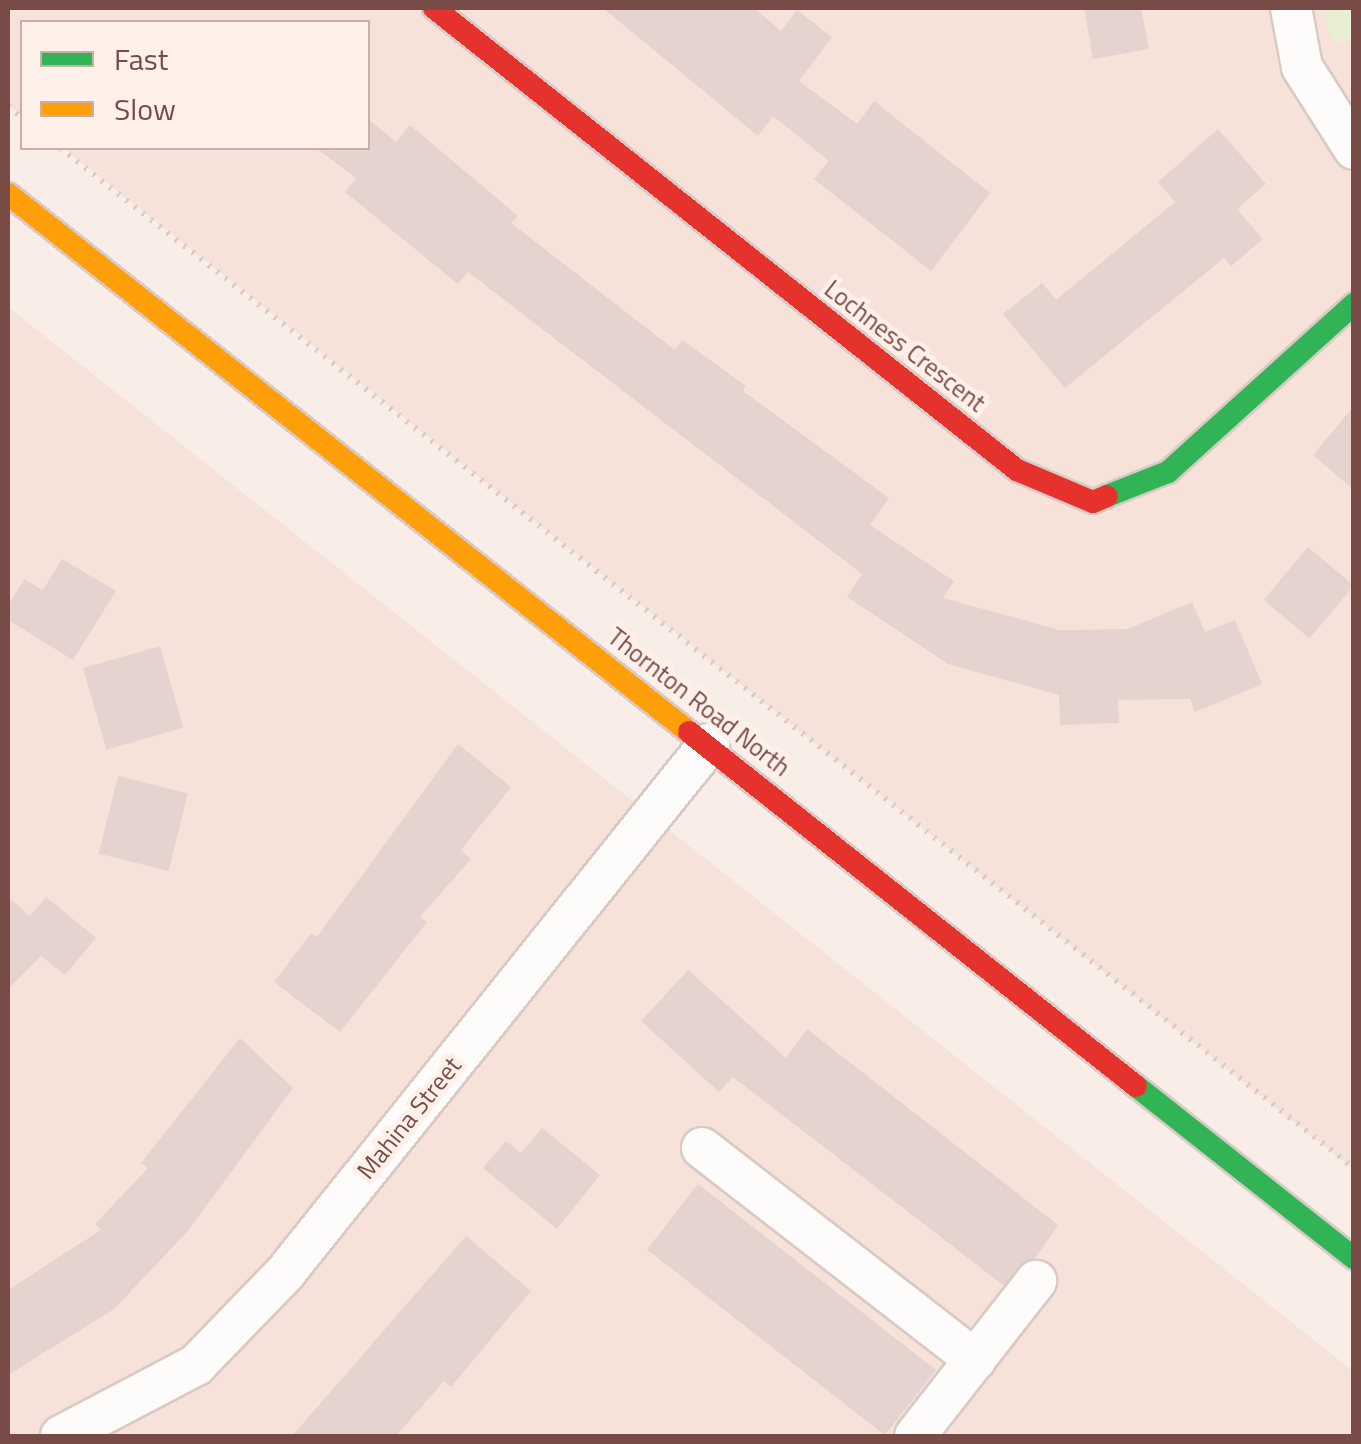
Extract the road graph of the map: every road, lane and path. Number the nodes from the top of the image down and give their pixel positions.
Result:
1 (434, 8) edge
2 (1292, 8) edge
3 (1354, 149) edge
4 (63, 150) edge
5 (8, 194) edge
6 (1354, 304) edge
7 (709, 744) junction
8 (702, 1148) dead end
9 (1354, 1168) edge
10 (1354, 1258) edge
11 (1036, 1281) dead end
12 (976, 1360) junction
13 (60, 1436) edge
14 (915, 1436) edge

1 - 6 main road, Lochness Crescent
2 - 3 street
4 - 9 path
5 - 7 main road, Thornton Road North
7 - 10 main road, Thornton Road North
7 - 13 street, Mahina Street
8 - 12 street
11 - 12 street
12 - 14 street

